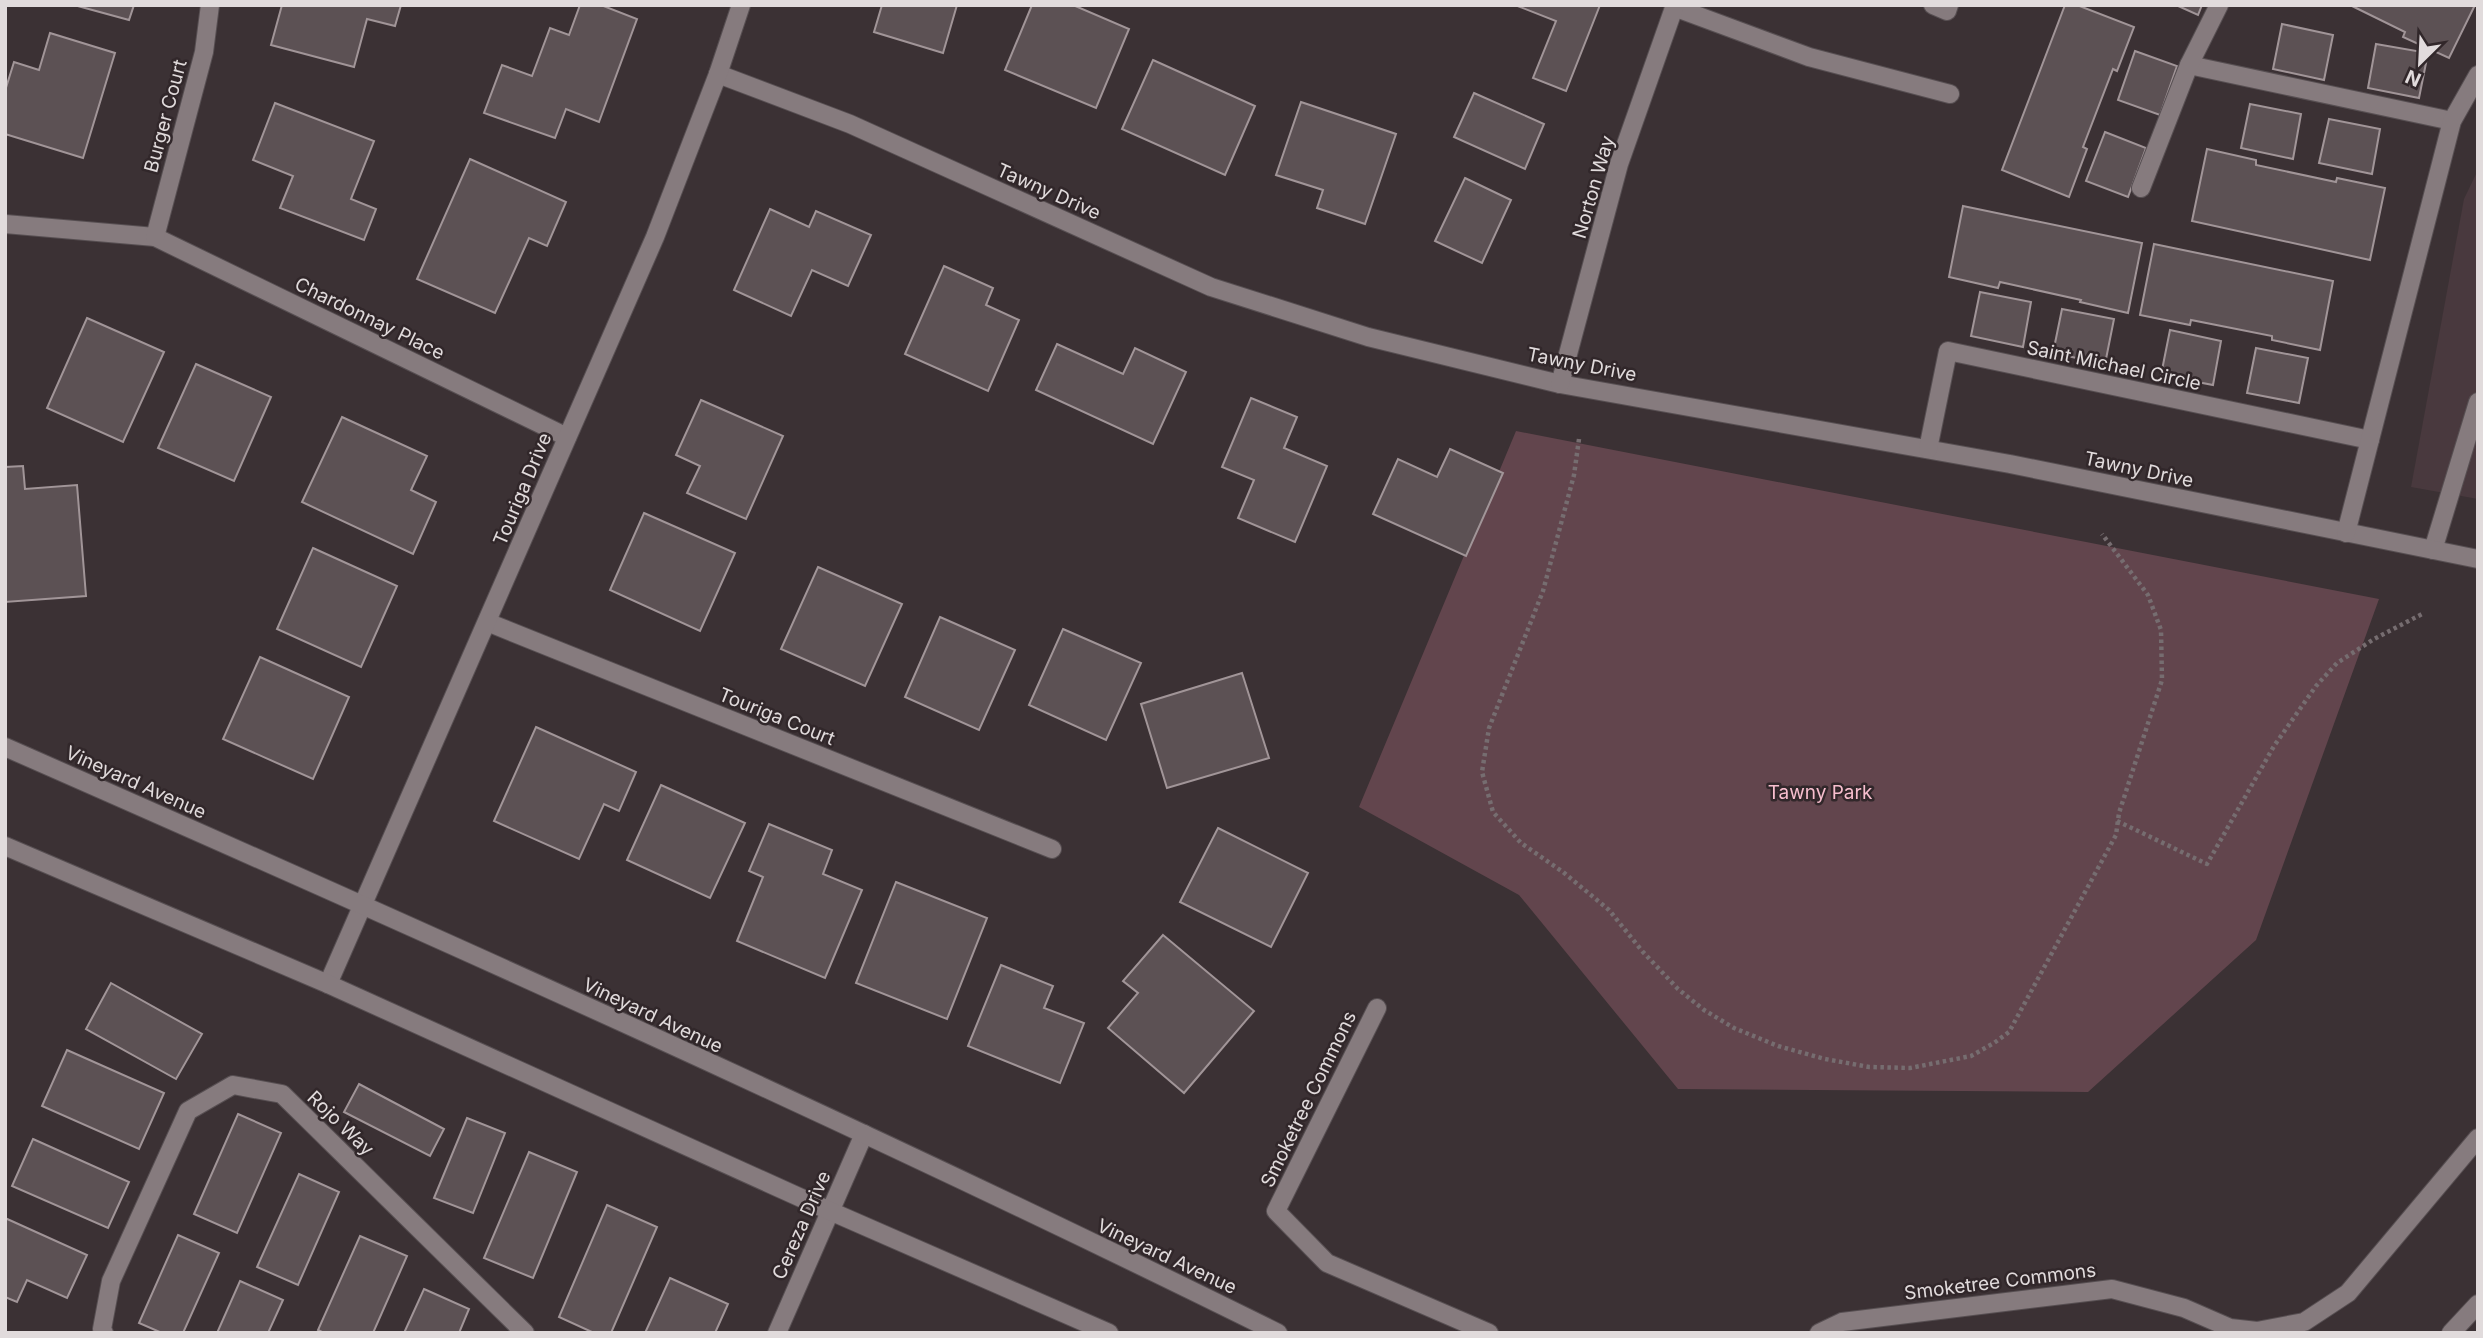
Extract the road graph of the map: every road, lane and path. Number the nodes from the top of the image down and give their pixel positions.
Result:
1 (210, 5) edge
2 (741, 5) edge
3 (1933, 5) edge
4 (1950, 5) edge
5 (2219, 5) edge
6 (1675, 6) edge
7 (2189, 65) junction
8 (718, 74) junction
9 (2478, 75) edge
10 (1950, 94) dead end
11 (2452, 121) junction
12 (2141, 188) dead end
13 (5, 224) edge
14 (155, 237) junction
15 (1560, 384) junction
16 (2478, 402) edge
17 (567, 437) junction
18 (1579, 439) dead end
19 (2370, 440) junction
20 (1928, 449) junction
21 (2346, 533) junction
22 (2102, 534) dead end
23 (2433, 550) junction
24 (2478, 559) edge
25 (2424, 613) dead end
26 (487, 622) junction
27 (5, 747) edge
28 (2117, 821) junction
29 (5, 846) edge
30 (1052, 849) dead end
31 (363, 905) junction
32 (328, 984) junction
33 (1377, 1008) dead end
34 (864, 1134) junction
35 (2478, 1138) edge
36 (830, 1211) junction
37 (2478, 1304) edge
38 (104, 1333) edge
39 (525, 1333) edge
40 (777, 1333) edge
41 (1110, 1333) edge
42 (1279, 1333) edge
43 (1489, 1333) edge
44 (1819, 1333) edge
45 (2451, 1333) edge

1 - 14 street, Burger Court
2 - 8 street, Touriga Drive
3 - 4 street
5 - 7 street
6 - 10 street
6 - 15 street, Norton Way
7 - 11 street
7 - 12 street
8 - 15 street, Tawny Drive
8 - 17 street, Touriga Drive
9 - 11 street
11 - 19 street
13 - 14 street
14 - 17 street, Chardonnay Place
15 - 20 street, Tawny Drive
16 - 23 street
17 - 26 street, Touriga Drive
18 - 28 path
19 - 20 street, Saint Michael Circle
19 - 21 street
20 - 21 street, Tawny Drive
21 - 23 street, Tawny Drive
22 - 28 path
23 - 24 street, Tawny Drive
25 - 28 path
26 - 30 street, Touriga Court
26 - 31 street, Touriga Drive
27 - 31 street, Vineyard Avenue
29 - 32 street
31 - 32 street, Touriga Drive
31 - 34 street, Vineyard Avenue
32 - 36 street
33 - 43 street, Smoketree Commons
34 - 36 street, Cereza Drive
34 - 42 street, Vineyard Avenue
35 - 44 street, Smoketree Commons
36 - 40 street, Cereza Drive
36 - 41 street
37 - 45 street
38 - 39 street, Rojo Way

